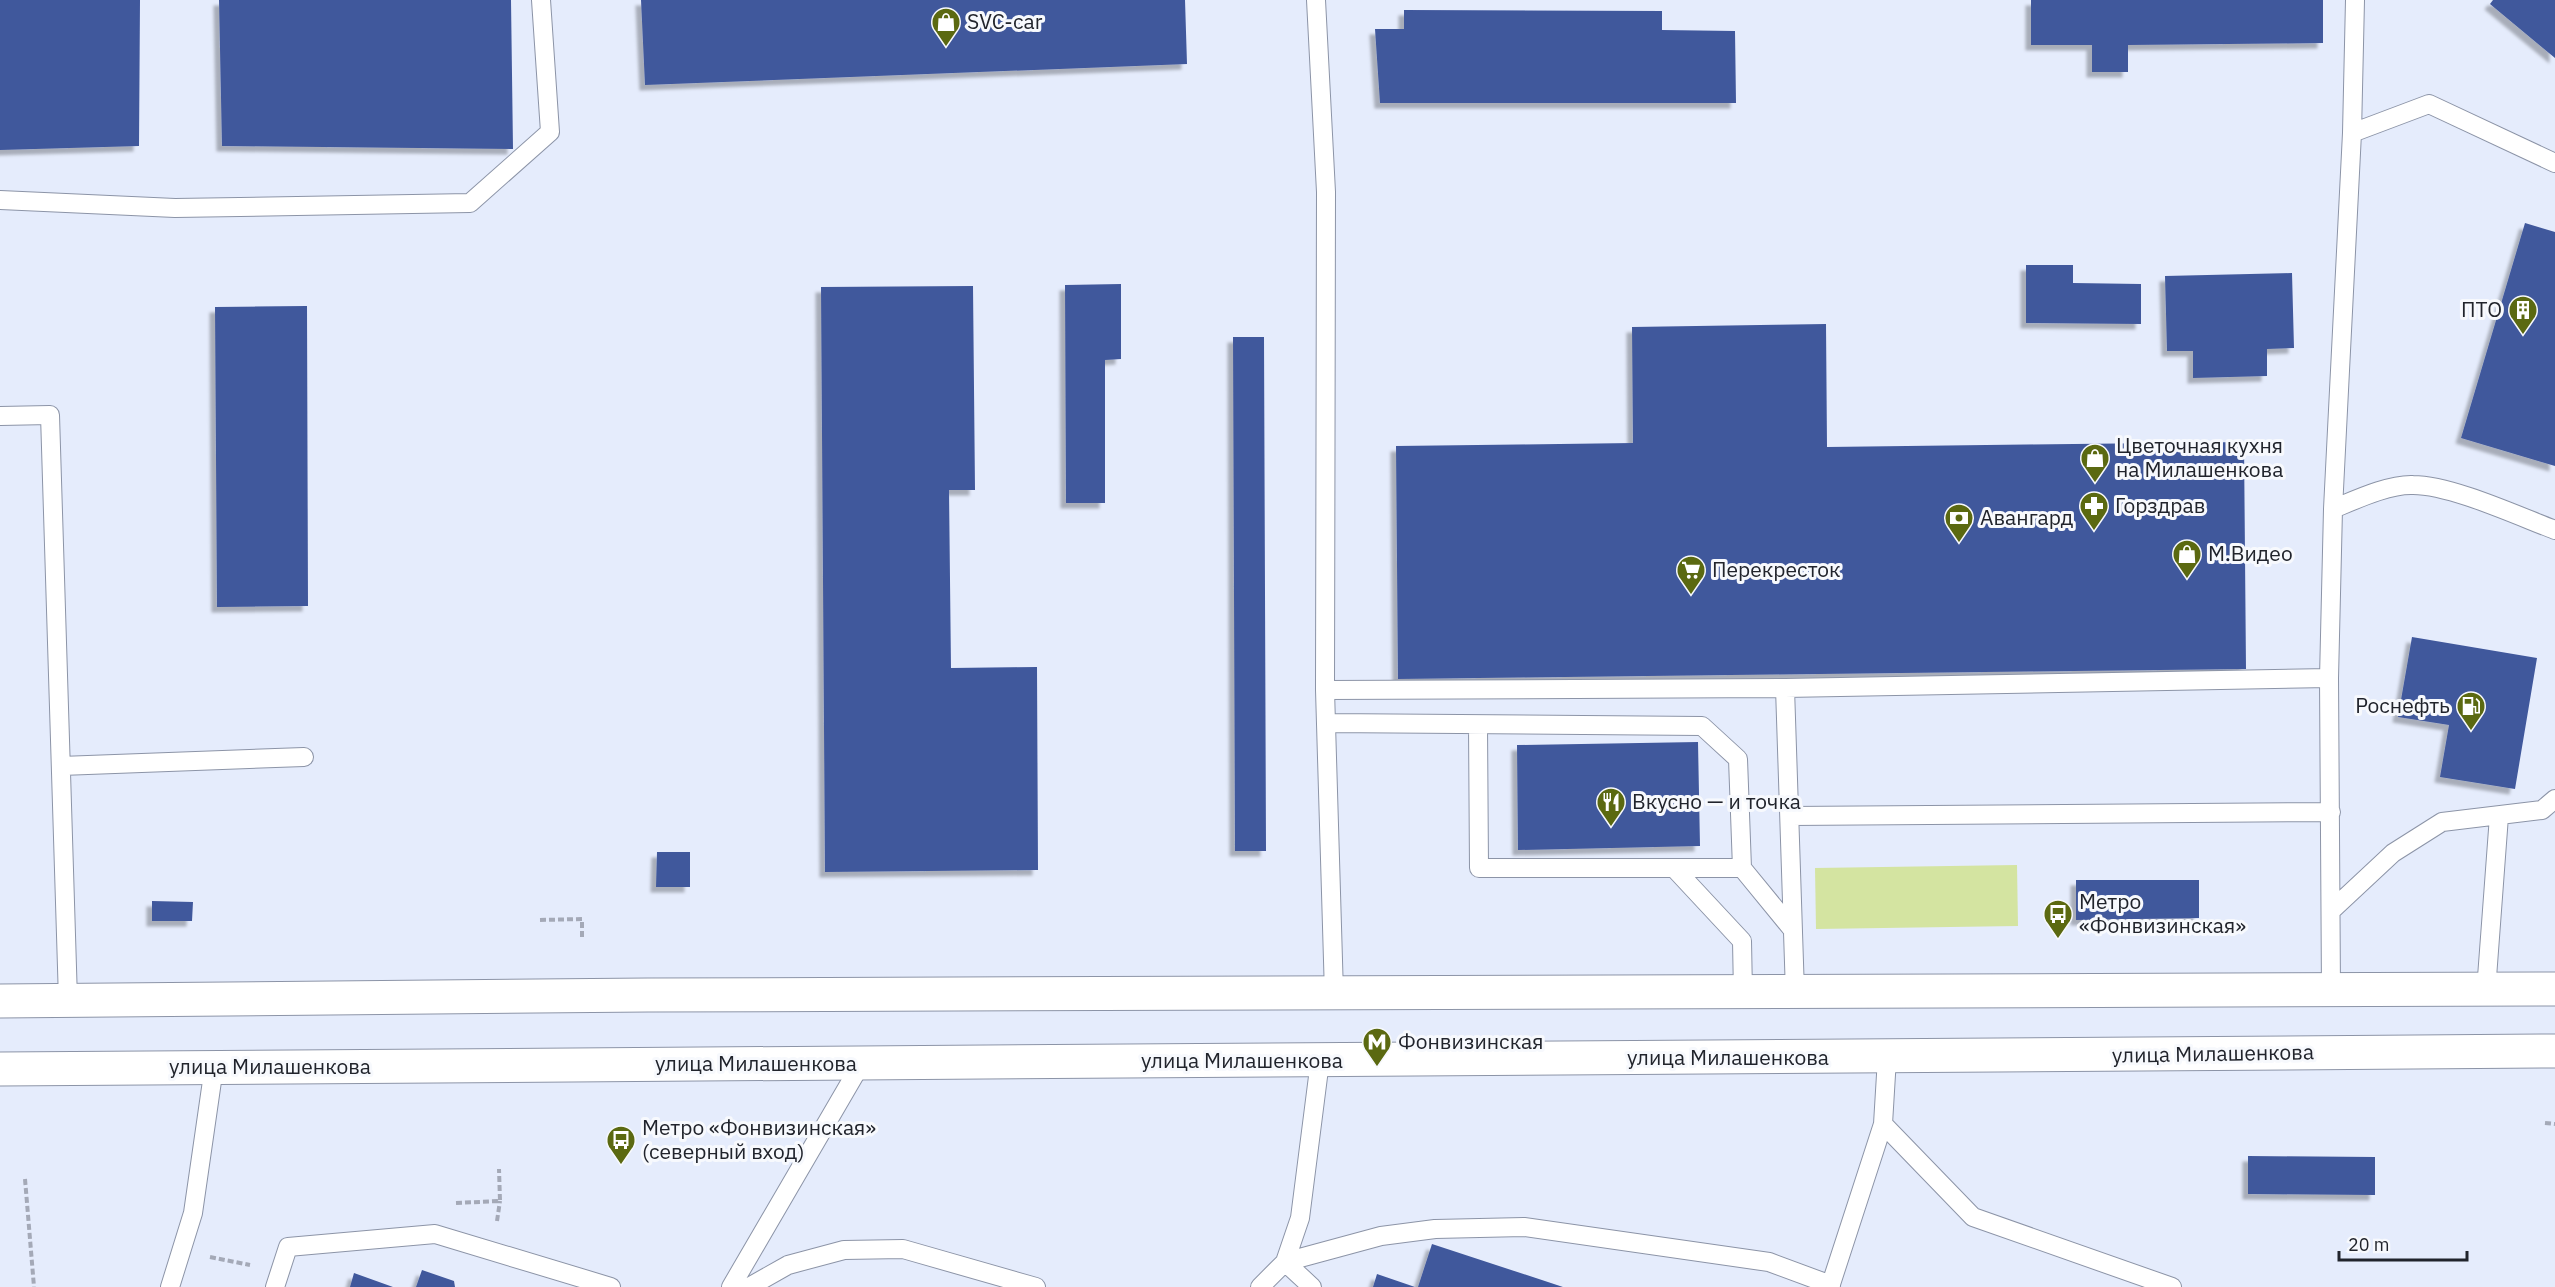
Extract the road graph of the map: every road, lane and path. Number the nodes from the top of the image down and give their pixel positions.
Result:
1 (541, 0) edge
2 (1316, 0) edge
3 (2355, 0) edge
4 (2352, 133) junction
5 (2555, 163) edge
6 (0, 200) edge
7 (0, 416) edge
8 (2333, 509) junction
9 (2555, 530) edge
10 (2329, 678) junction
11 (1785, 688) junction
12 (1325, 690) junction
13 (1326, 723) junction
14 (1478, 725) junction
15 (304, 757) dead end
16 (62, 766) junction
17 (2555, 799) edge
18 (2331, 812) junction
19 (1790, 816) junction
20 (2499, 816) junction
21 (1674, 867) junction
22 (1742, 868) junction
23 (2333, 909) junction
24 (540, 920) dead end
25 (1792, 929) junction
26 (582, 940) dead end
27 (2555, 989) edge
28 (2331, 990) junction
29 (2486, 991) junction
30 (1743, 993) junction
31 (1795, 993) junction
32 (1334, 994) junction
33 (68, 1000) junction
34 (0, 1001) edge
35 (2555, 1051) edge
36 (1887, 1058) junction
37 (1320, 1061) junction
38 (861, 1064) junction
39 (214, 1067) junction
40 (0, 1069) edge
41 (2545, 1123) dead end
42 (1882, 1124) junction
43 (2555, 1124) edge
44 (499, 1169) dead end
45 (25, 1179) dead end
46 (456, 1203) dead end
47 (181, 1252) junction
48 (1285, 1262) junction
49 (278, 1279) edge
50 (1830, 1286) edge
51 (34, 1287) edge
52 (170, 1287) edge
53 (610, 1287) edge
54 (731, 1287) edge
55 (748, 1287) edge
56 (1036, 1287) edge
57 (1260, 1287) edge
58 (1312, 1287) edge
59 (2172, 1287) edge

1 - 6 lane
2 - 12 lane
3 - 4 lane
4 - 5 lane
4 - 8 lane
7 - 16 lane
8 - 9 lane
8 - 10 lane
10 - 11 lane
10 - 18 lane
11 - 12 lane
11 - 19 lane
12 - 13 lane
13 - 14 lane
13 - 32 lane
14 - 21 lane
14 - 22 lane
15 - 16 lane
16 - 33 lane
17 - 20 lane
18 - 19 lane
18 - 23 lane
19 - 25 lane
20 - 23 lane
20 - 29 lane
21 - 22 lane
21 - 30 lane
22 - 25 lane
23 - 28 lane
24 - 26 path
25 - 31 lane
27 - 29 main road
28 - 29 main road
28 - 31 main road
30 - 31 main road
30 - 32 main road
32 - 33 main road
33 - 34 main road
35 - 36 main road, улица Милашенкова
36 - 37 main road, улица Милашенкова
36 - 42 lane
37 - 38 main road, улица Милашенкова
37 - 48 lane
38 - 39 main road, улица Милашенкова
38 - 54 lane
39 - 40 main road, улица Милашенкова
39 - 47 lane
41 - 43 path
42 - 50 lane
42 - 59 lane
44 - 46 path
45 - 51 path
47 - 49 path
47 - 52 lane
48 - 50 lane
48 - 57 lane
48 - 58 lane
49 - 53 lane
55 - 56 lane

